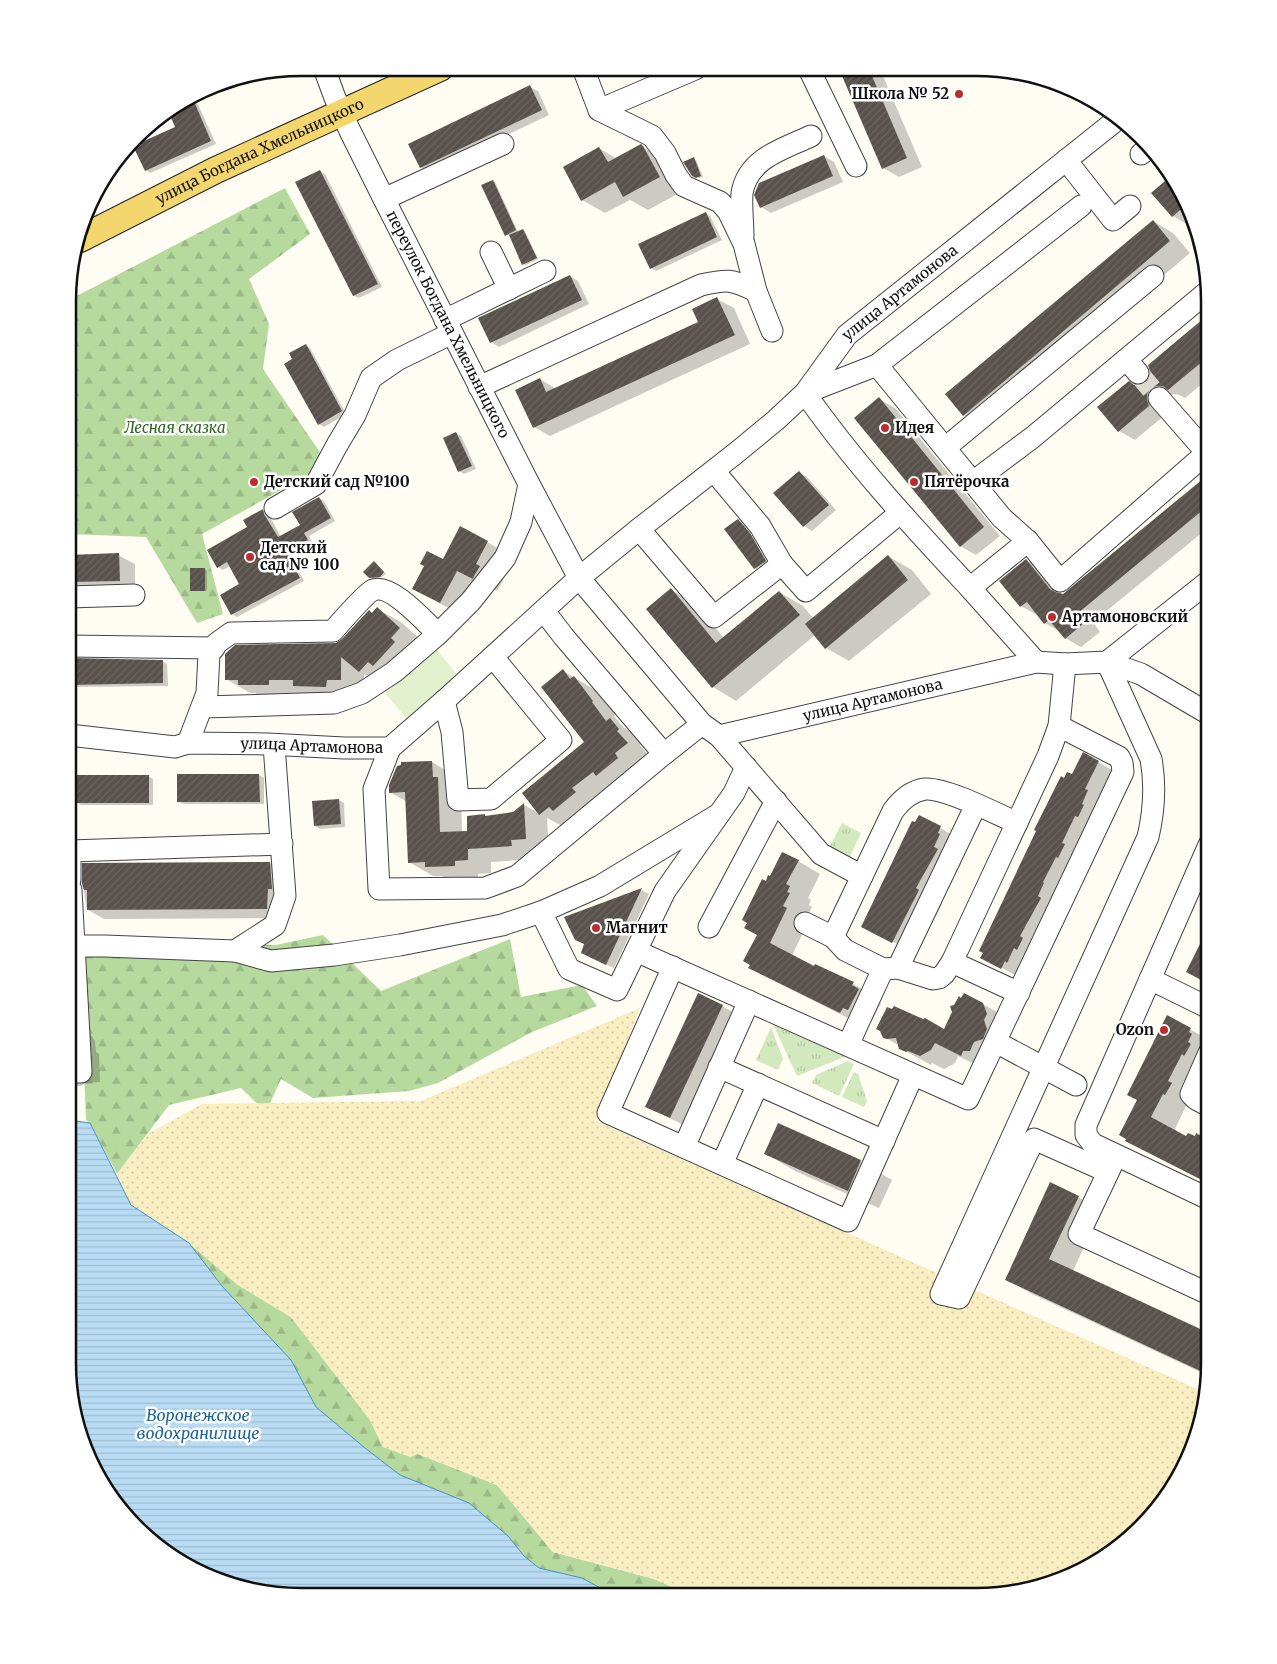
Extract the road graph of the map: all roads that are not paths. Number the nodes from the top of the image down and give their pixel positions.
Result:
1 (327, 76) edge
2 (423, 76) edge
3 (586, 76) edge
4 (679, 76) edge
5 (812, 76) edge
6 (599, 110) junction
7 (342, 113) junction
8 (1112, 123) edge
9 (812, 136) dead end
10 (503, 144) dead end
11 (1066, 160) junction
12 (856, 166) dead end
13 (384, 199) junction
14 (1081, 206) dead end
15 (1130, 206) dead end
16 (86, 235) edge
17 (744, 244) junction
18 (491, 252) dead end
19 (545, 271) dead end
20 (1153, 276) dead end
21 (509, 289) junction
22 (756, 291) junction
23 (1201, 298) edge
24 (449, 326) junction
25 (772, 331) dead end
26 (877, 365) junction
27 (480, 387) junction
28 (805, 393) junction
29 (1159, 398) tunnel mouth
30 (1201, 444) edge
31 (945, 448) junction
32 (1201, 458) edge
33 (714, 471) junction
34 (973, 482) junction
35 (529, 484) junction
36 (275, 508) dead end
37 (900, 513) junction
38 (638, 529) junction
39 (1028, 541) junction
40 (782, 564) junction
41 (579, 578) junction
42 (1201, 587) edge
43 (970, 588) junction
44 (134, 595) dead end
45 (76, 597) edge
46 (544, 611) junction
47 (438, 634) junction
48 (76, 646) edge
49 (214, 648) junction
50 (493, 657) junction
51 (1036, 662) junction
52 (1108, 662) junction
53 (1065, 664) junction
54 (444, 701) junction
55 (203, 707) junction
56 (1201, 709) edge
57 (702, 724) junction
58 (1059, 726) junction
59 (76, 736) edge
60 (720, 736) junction
61 (188, 743) junction
62 (274, 745) junction
63 (390, 748) junction
64 (664, 754) junction
65 (746, 767) junction
66 (776, 801) junction
67 (976, 805) junction
68 (719, 814) junction
69 (1017, 822) junction
70 (282, 844) junction
71 (76, 851) edge
72 (1201, 863) edge
73 (862, 876) junction
74 (541, 912) junction
75 (805, 923) dead end
76 (709, 927) dead end
77 (833, 937) junction
78 (76, 946) edge
79 (234, 951) junction
80 (636, 951) junction
81 (952, 962) junction
82 (673, 967) junction
83 (890, 968) junction
84 (1150, 979) junction
85 (1019, 993) junction
86 (749, 1001) junction
87 (1201, 1004) edge
88 (76, 1022) edge
89 (996, 1042) junction
90 (848, 1045) junction
91 (719, 1067) junction
92 (1044, 1069) junction
93 (76, 1072) edge
94 (1201, 1073) edge
95 (914, 1075) junction
96 (758, 1084) junction
97 (1076, 1086) dead end
98 (1201, 1102) edge
99 (884, 1141) junction
100 (684, 1147) junction
101 (722, 1164) junction
102 (1112, 1164) junction
103 (1201, 1196) edge
104 (1201, 1290) edge

1 - 7 street, переулок Богдана Хмельницкого
2 - 7 main road, улица Богдана Хмельницкого
3 - 6 street
4 - 6 street
5 - 12 street
6 - 17 street
7 - 13 street, переулок Богдана Хмельницкого
7 - 16 main road, улица Богдана Хмельницкого
8 - 11 street, улица Артамонова
9 - 17 street
10 - 13 street
11 - 15 street
11 - 28 street, улица Артамонова
13 - 24 street, переулок Богдана Хмельницкого
14 - 26 street
17 - 22 street
18 - 21 street
19 - 21 street
20 - 31 street
21 - 24 street
22 - 25 street
22 - 27 street
23 - 34 street
24 - 27 street, переулок Богдана Хмельницкого
24 - 36 street
26 - 28 street
26 - 31 street
27 - 35 street, переулок Богдана Хмельницкого
28 - 33 street, улица Артамонова
28 - 37 street
29 - 30 street
31 - 34 street
32 - 39 street
33 - 38 street, улица Артамонова
33 - 40 street
34 - 39 street
35 - 41 street, переулок Богдана Хмельницкого
35 - 47 street
37 - 40 street
37 - 43 street
38 - 40 street
38 - 41 street, улица Артамонова
39 - 43 street
41 - 46 street, улица Артамонова
41 - 57 street
42 - 52 street
43 - 51 street
44 - 45 street
46 - 50 street, улица Артамонова
46 - 64 street
47 - 49 street
47 - 55 street
48 - 49 street
49 - 55 street
50 - 54 street, улица Артамонова
50 - 54 street
51 - 53 street, улица Артамонова
51 - 60 street, улица Артамонова
52 - 53 street, улица Артамонова
52 - 56 street
52 - 92 street
53 - 58 street
54 - 63 street, улица Артамонова
55 - 61 street
57 - 60 street
57 - 64 street
58 - 69 street
58 - 85 street
59 - 61 street, улица Артамонова
60 - 65 street
61 - 62 street, улица Артамонова
62 - 63 street, улица Артамонова
62 - 70 street
63 - 64 street
65 - 66 street
65 - 68 street
66 - 73 street
66 - 76 street
67 - 69 street
67 - 73 street
67 - 83 street
68 - 74 street
68 - 80 street
69 - 81 street
70 - 71 street
70 - 79 street
72 - 84 street
73 - 77 street
74 - 79 street
74 - 80 street
75 - 77 street
77 - 83 street
78 - 79 street
80 - 82 street
81 - 83 street
81 - 85 street
82 - 86 street
82 - 100 street
83 - 90 street
84 - 87 street
84 - 102 street
85 - 89 street
86 - 90 street
86 - 91 street
88 - 93 street
89 - 92 street
89 - 95 street
90 - 95 street
91 - 96 street
91 - 100 street
92 - 97 street
92 - 102 street
94 - 98 street
95 - 99 street
96 - 99 street
96 - 101 street
99 - 101 street
100 - 101 street
102 - 103 street
102 - 104 street

